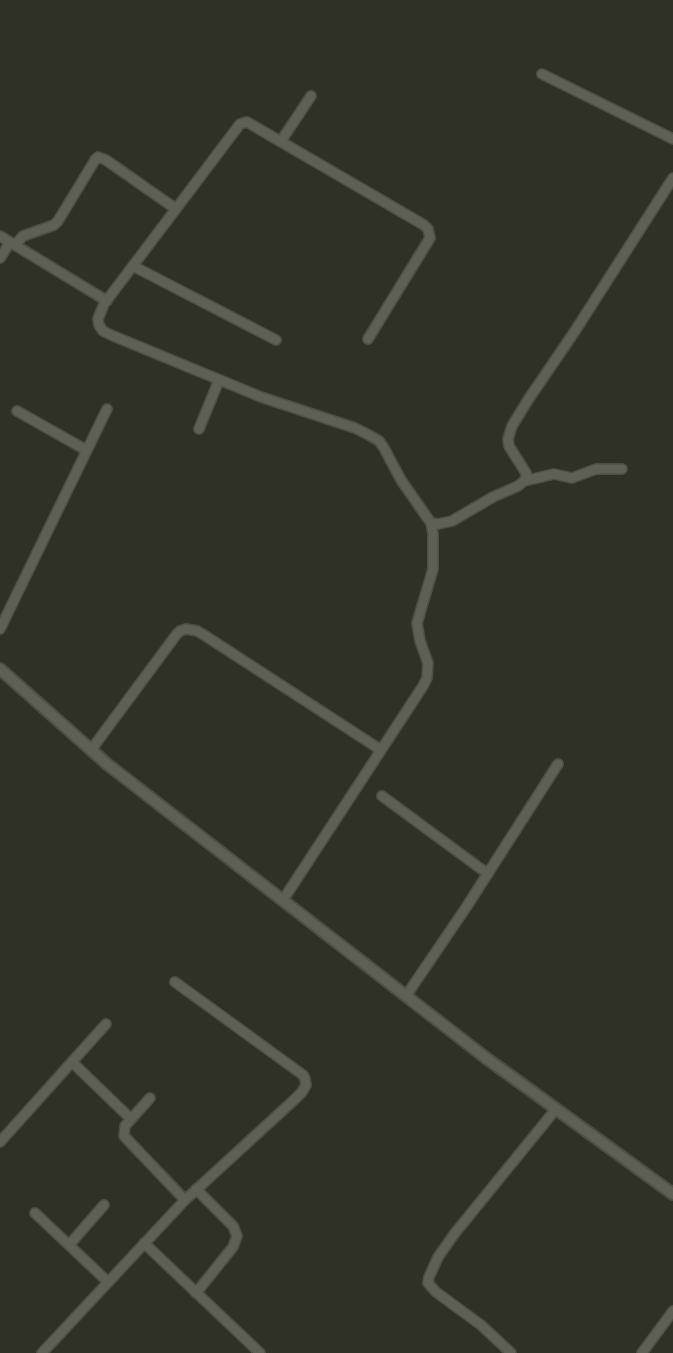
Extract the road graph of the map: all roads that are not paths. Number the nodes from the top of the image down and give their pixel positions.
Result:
1 (542, 74) dead end
2 (311, 96) dead end
3 (673, 139) edge
4 (281, 141) junction
5 (673, 178) edge
6 (176, 209) junction
7 (0, 236) edge
8 (12, 243) junction
9 (0, 258) edge
10 (133, 266) junction
11 (107, 301) junction
12 (276, 340) dead end
13 (368, 340) dead end
14 (219, 380) junction
15 (107, 409) dead end
16 (17, 411) dead end
17 (199, 429) dead end
18 (86, 450) junction
19 (622, 469) dead end
20 (524, 481) junction
21 (431, 523) junction
22 (0, 629) edge
23 (0, 669) edge
24 (91, 750) junction
25 (381, 750) junction
26 (558, 764) dead end
27 (382, 796) dead end
28 (488, 874) junction
29 (283, 900) junction
30 (175, 982) dead end
31 (406, 996) junction
32 (106, 1024) dead end
33 (72, 1062) junction
34 (150, 1098) dead end
35 (556, 1109) junction
36 (131, 1119) junction
37 (0, 1142) edge
38 (196, 1189) junction
39 (673, 1194) edge
40 (185, 1200) junction
41 (104, 1205) dead end
42 (35, 1213) dead end
43 (145, 1243) junction
44 (69, 1245) junction
45 (108, 1282) junction
46 (197, 1293) junction
47 (673, 1311) edge
48 (42, 1353) edge
49 (260, 1353) edge
50 (511, 1353) edge
51 (642, 1353) edge

1 - 3 street
2 - 4 street
4 - 6 street
4 - 13 street
5 - 20 street
6 - 8 street
6 - 10 street
7 - 8 street
8 - 9 street
8 - 11 street
10 - 11 street
10 - 12 street
11 - 14 street
14 - 17 street
14 - 21 street
15 - 18 street
16 - 18 street
18 - 22 street
19 - 20 street
20 - 21 street
21 - 25 street
23 - 24 street
24 - 25 street
24 - 29 street
25 - 29 street
26 - 28 street
27 - 28 street
28 - 31 street
29 - 31 street
30 - 38 street
31 - 35 street
32 - 33 street
33 - 36 street
33 - 37 street
34 - 36 street
35 - 39 street
35 - 50 street
36 - 40 street
38 - 40 street
38 - 46 street
40 - 43 street
41 - 44 street
42 - 44 street
43 - 45 street
43 - 46 street
44 - 45 street
45 - 48 street
46 - 49 street
47 - 51 street

